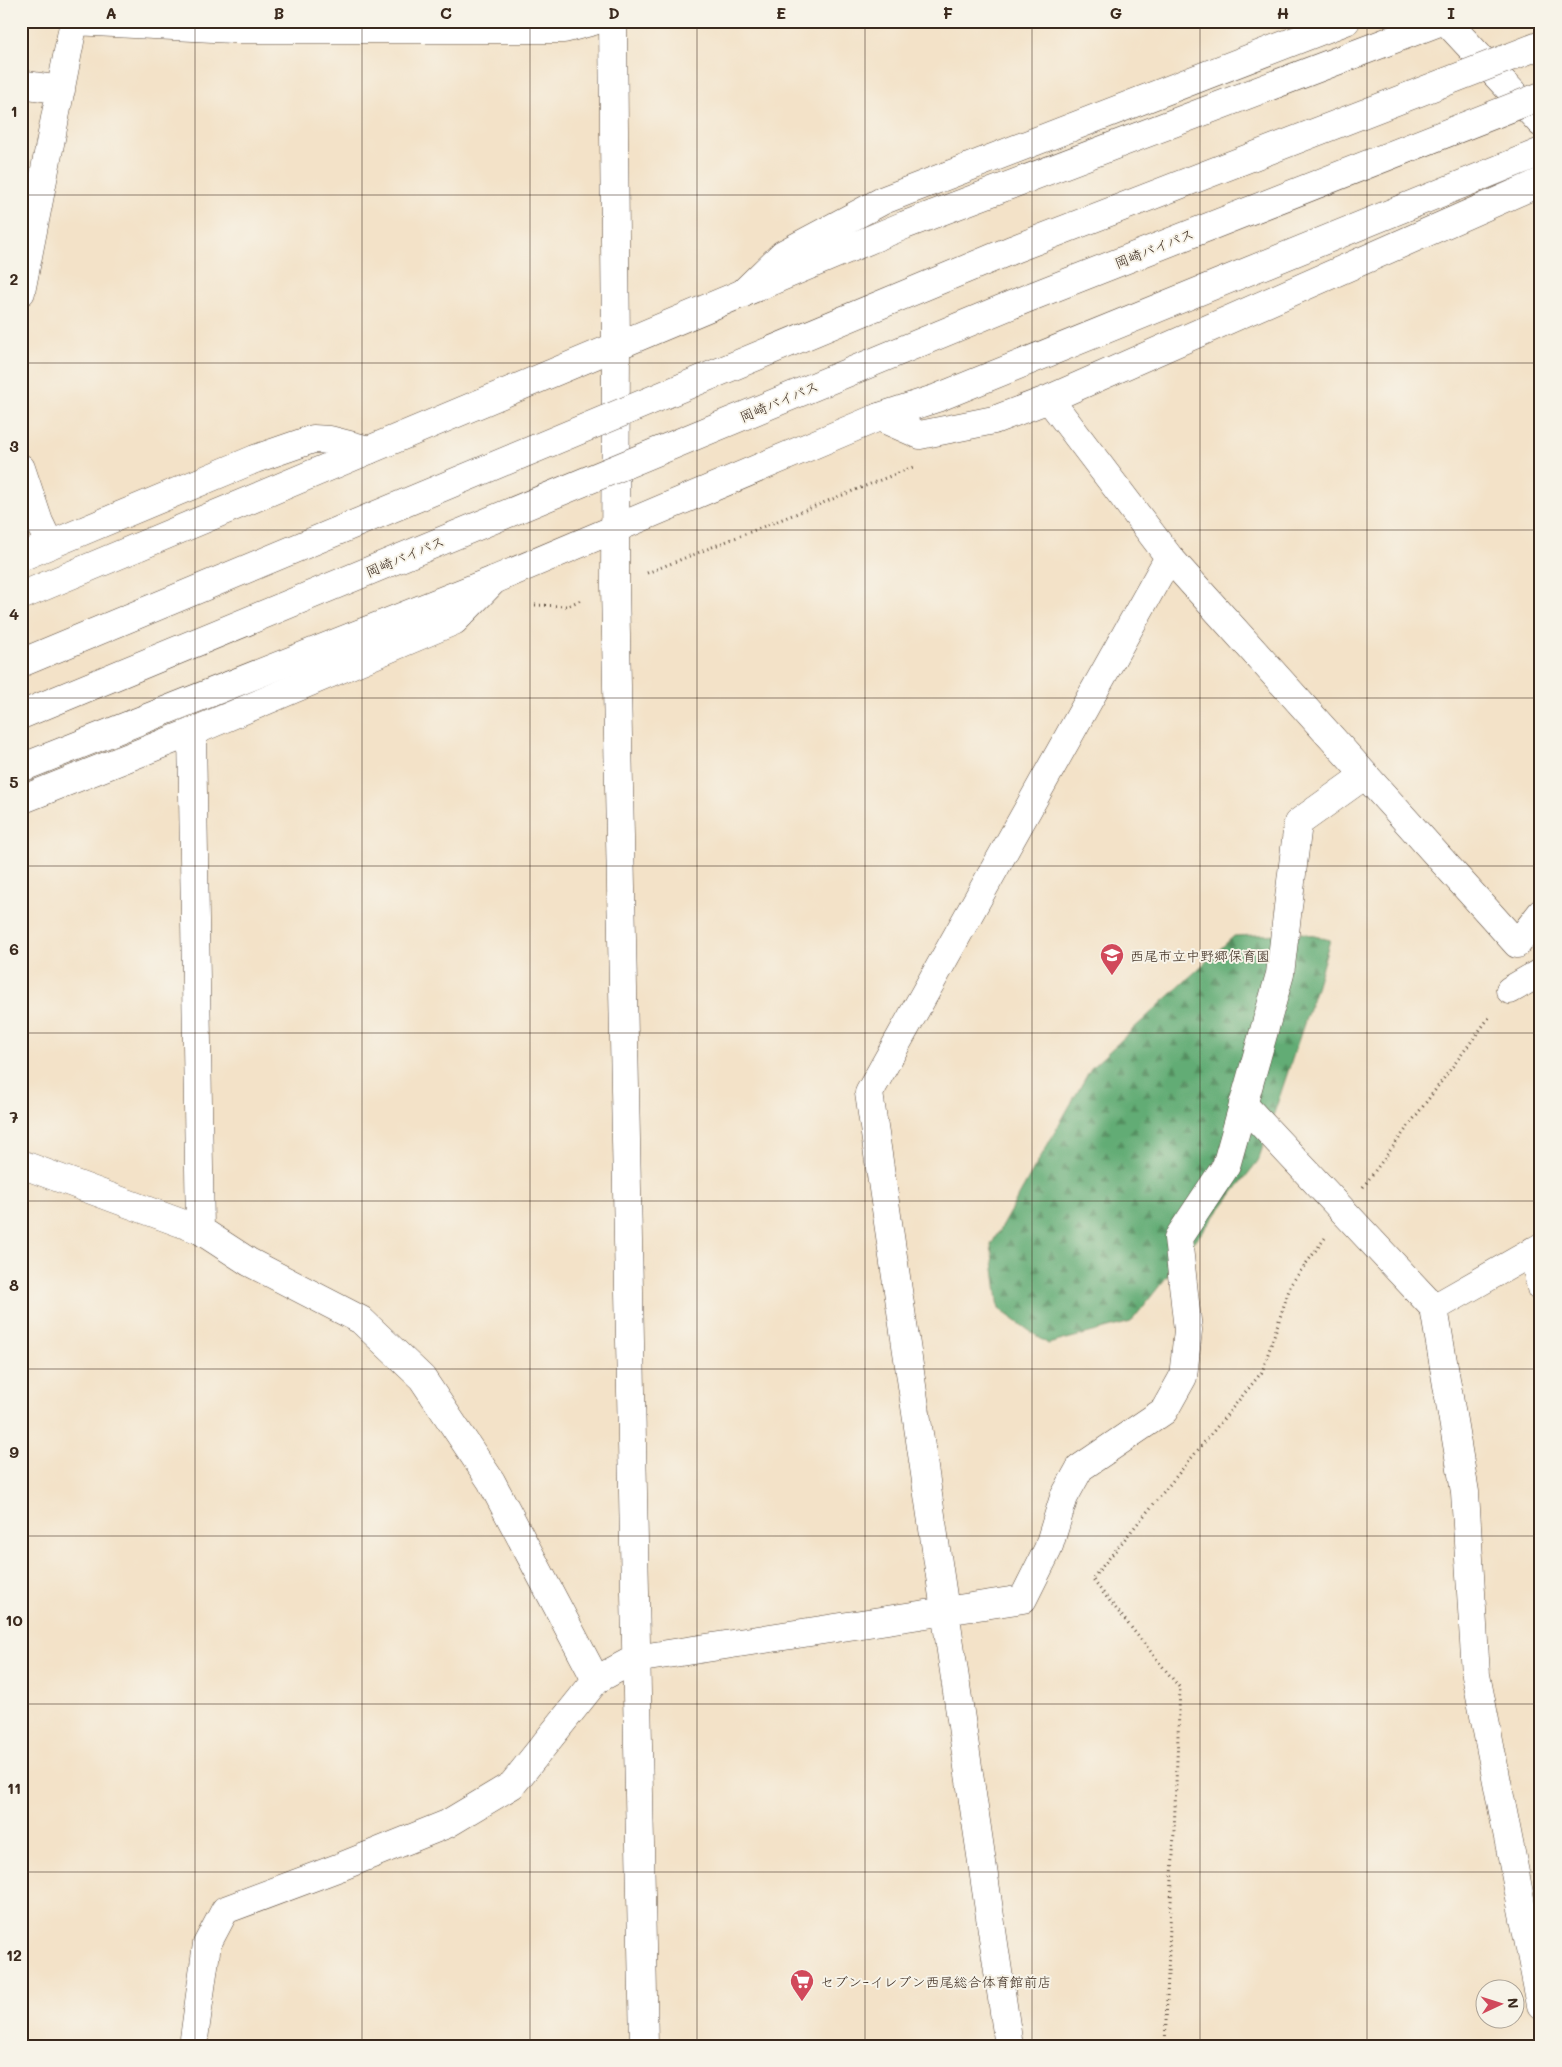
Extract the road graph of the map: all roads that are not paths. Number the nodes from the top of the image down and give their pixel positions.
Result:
1 (74, 21) edge
2 (594, 21) edge
3 (612, 21) edge
4 (1346, 21) edge
5 (1442, 21) edge
6 (1446, 21) edge
7 (1541, 45) edge
8 (21, 84) edge
9 (61, 90) junction
10 (1541, 96) edge
11 (1541, 123) edge
12 (1541, 152) edge
13 (1541, 182) edge
14 (21, 292) edge
15 (741, 295) junction
16 (616, 347) junction
17 (1049, 398) junction
18 (879, 417) junction
19 (369, 450) junction
20 (21, 468) edge
21 (614, 529) junction
22 (50, 545) junction
23 (21, 557) edge
24 (1169, 557) junction
25 (494, 580) junction
26 (21, 596) edge
27 (21, 663) edge
28 (21, 715) edge
29 (192, 732) junction
30 (21, 768) edge
31 (1365, 775) junction
32 (21, 800) edge
33 (1541, 913) edge
34 (1541, 972) edge
35 (1510, 990) road end
36 (1243, 1104) junction
37 (21, 1164) edge
38 (200, 1230) junction
39 (1537, 1249) edge
40 (1541, 1288) edge
41 (1434, 1308) junction
42 (944, 1610) junction
43 (635, 1659) junction
44 (596, 1680) junction
45 (1541, 2005) edge
46 (193, 2046) edge
47 (644, 2046) edge
48 (1009, 2046) edge

1 - 2 main road
1 - 9 main road
3 - 16 main road
4 - 15 main road
5 - 15 main road
6 - 11 main road
7 - 27 main road, bridge
8 - 9 main road
9 - 14 main road
10 - 28 main road, 岡崎バイパス, bridge
12 - 18 main road
13 - 17 main road
15 - 16 main road
16 - 19 main road
16 - 21 main road
17 - 18 main road
17 - 24 main road
18 - 21 main road
19 - 22 main road
19 - 26 main road
20 - 22 main road
21 - 25 main road
21 - 43 main road
22 - 23 main road
24 - 31 main road
24 - 42 main road
25 - 29 main road
25 - 30 main road
29 - 32 main road
29 - 38 main road
31 - 33 main road
31 - 36 main road
34 - 35 main road
36 - 41 main road
36 - 42 main road
37 - 38 main road
38 - 44 main road
39 - 40 main road
39 - 41 main road
41 - 45 main road
42 - 43 main road
42 - 48 main road
43 - 44 main road
43 - 47 main road
44 - 46 main road

